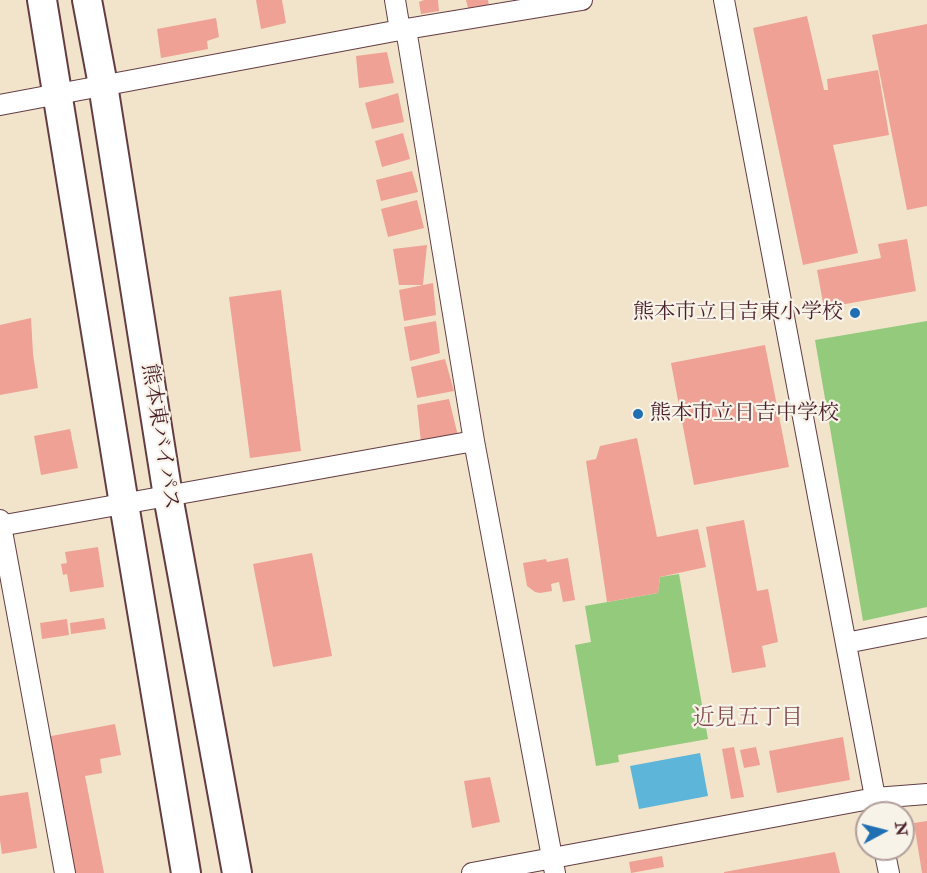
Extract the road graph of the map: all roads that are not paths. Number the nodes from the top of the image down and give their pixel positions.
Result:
1 (42, 0) edge
2 (87, 0) edge
3 (395, 0) edge
4 (582, 0) edge
5 (724, 0) edge
6 (403, 29) junction
7 (103, 85) junction
8 (58, 94) junction
9 (0, 105) edge
10 (474, 441) junction
11 (168, 496) junction
12 (124, 504) junction
13 (0, 524) edge
14 (927, 627) edge
15 (846, 643) junction
16 (927, 794) edge
17 (875, 801) edge
18 (897, 801) edge
19 (855, 810) edge
20 (554, 866) edge
21 (65, 873) edge
22 (186, 873) edge
23 (237, 873) edge
24 (472, 873) edge

1 - 8 highway
2 - 7 highway, 熊本東バイパス
3 - 6 street
4 - 6 street
5 - 15 street
6 - 7 street
6 - 10 street
7 - 8 street
7 - 11 highway, 熊本東バイパス
8 - 9 street
8 - 12 highway
10 - 11 street
10 - 20 street
11 - 12 street
11 - 23 highway, 熊本東バイパス
12 - 13 street
12 - 22 highway
13 - 21 street
14 - 15 street
15 - 17 street
16 - 18 street
19 - 20 street
20 - 24 street

